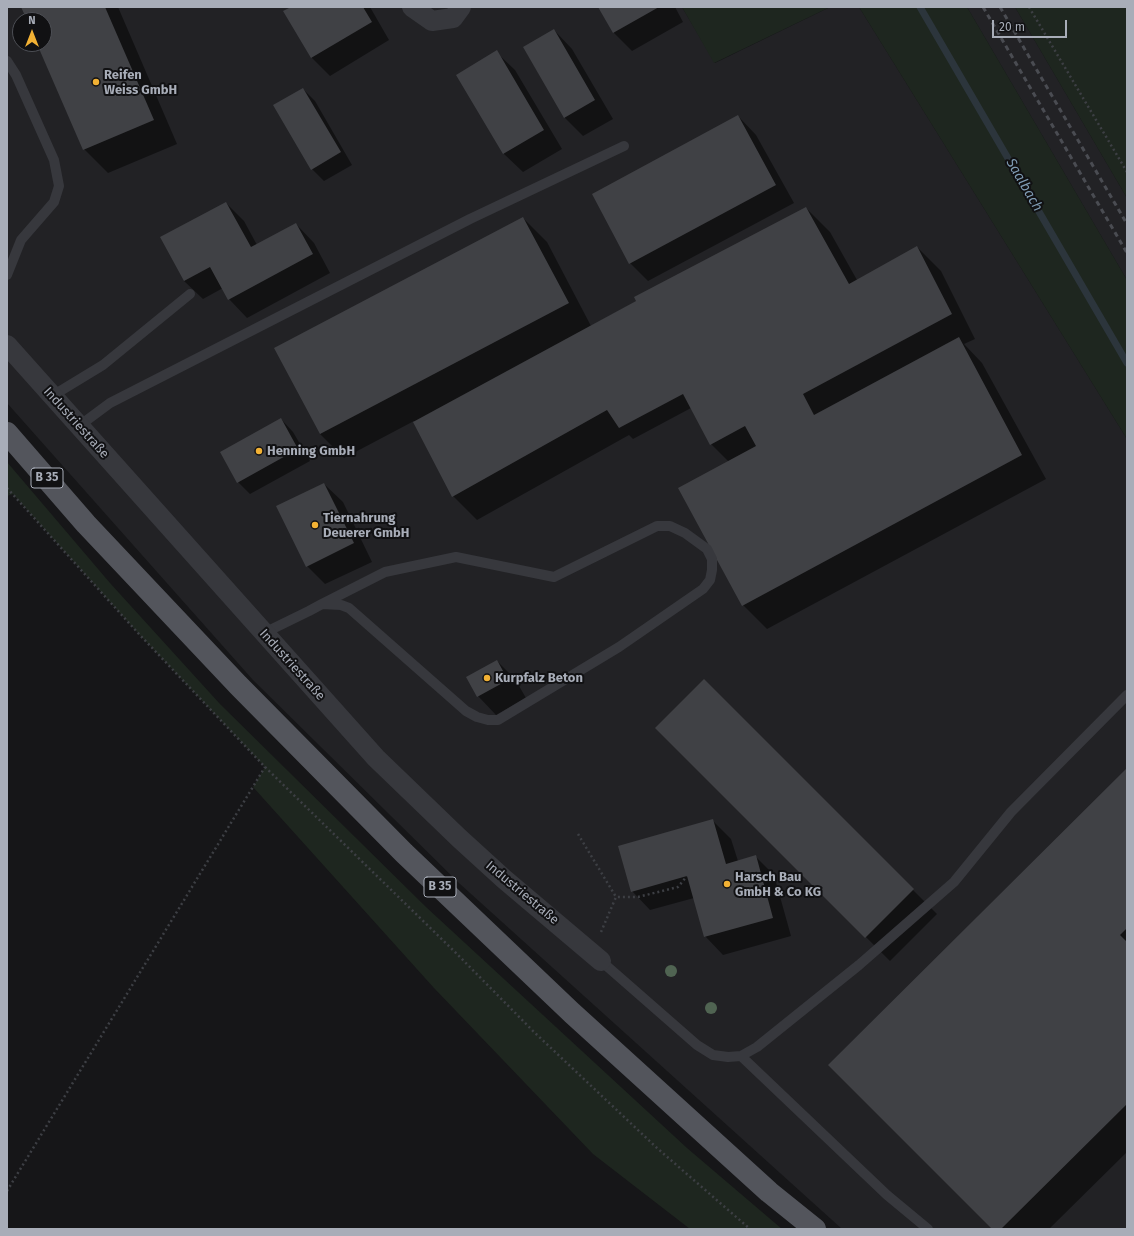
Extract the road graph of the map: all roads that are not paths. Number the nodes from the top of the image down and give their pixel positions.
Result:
1 (412, 7) edge
2 (461, 7) edge
3 (7, 61) edge
4 (624, 146) dead end
5 (7, 275) edge
6 (190, 294) dead end
7 (7, 345) edge
8 (52, 396) junction
9 (79, 426) junction
10 (7, 433) edge
11 (322, 604) junction
12 (264, 633) junction
13 (1127, 695) edge
14 (597, 957) joint
15 (741, 1056) junction
16 (814, 1229) edge
17 (928, 1229) edge

1 - 2 street
3 - 5 lane
4 - 9 lane
6 - 8 lane
7 - 8 street, Industriestraße
8 - 9 street, Industriestraße
9 - 12 street, Industriestraße
10 - 16 main road, B 35
11 - 11 lane
11 - 12 lane
12 - 14 street, Industriestraße
13 - 15 lane
14 - 15 lane
15 - 17 lane

